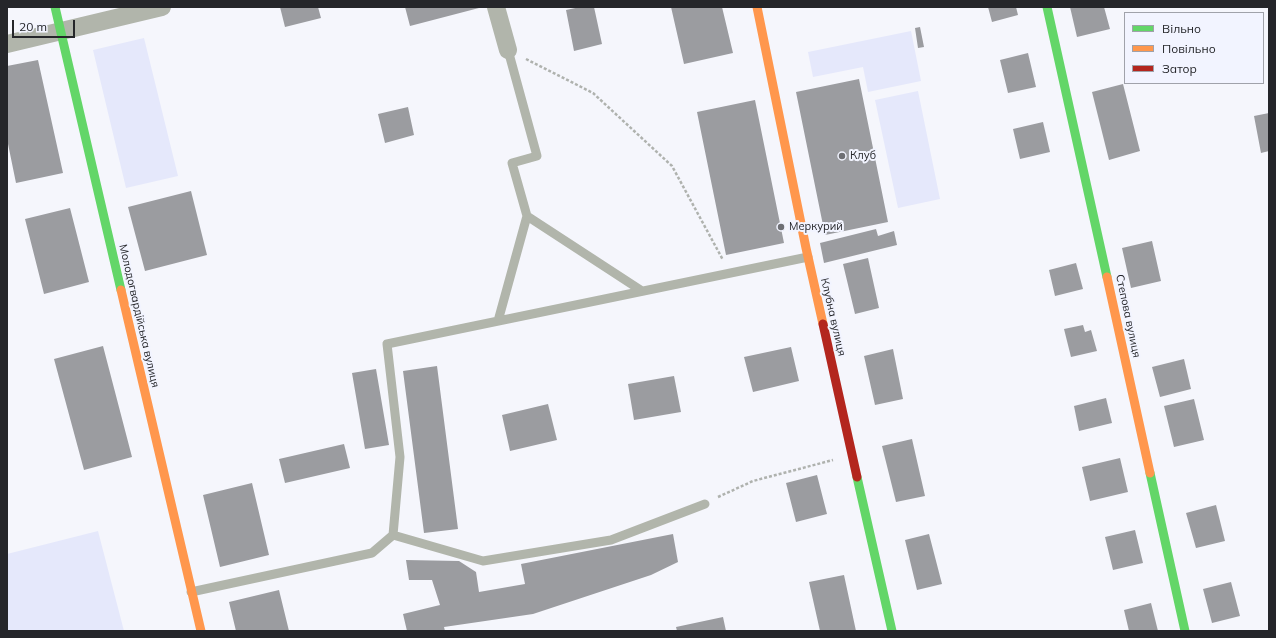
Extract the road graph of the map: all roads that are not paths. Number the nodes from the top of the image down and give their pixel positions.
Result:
1 (55, 7) edge
2 (161, 7) edge
3 (496, 7) edge
4 (757, 7) edge
5 (1047, 7) edge
6 (60, 31) junction
7 (7, 44) edge
8 (508, 50) joint
9 (527, 216) junction
10 (808, 257) junction
11 (642, 291) junction
12 (498, 321) junction
13 (705, 504) road end
14 (393, 535) junction
15 (191, 592) junction
16 (201, 631) edge
17 (892, 631) edge
18 (1185, 631) edge

1 - 6 street, Молодогвардійська вулиця
2 - 6 street
3 - 8 street
4 - 10 street, Клубна вулиця
5 - 18 street, Степова вулиця
6 - 7 street
6 - 15 street, Молодогвардійська вулиця
8 - 9 lane
9 - 11 lane
9 - 12 lane
10 - 11 lane
10 - 17 street, Клубна вулиця
11 - 12 lane
12 - 14 lane
13 - 14 lane
14 - 15 lane
15 - 16 street, Молодогвардійська вулиця

